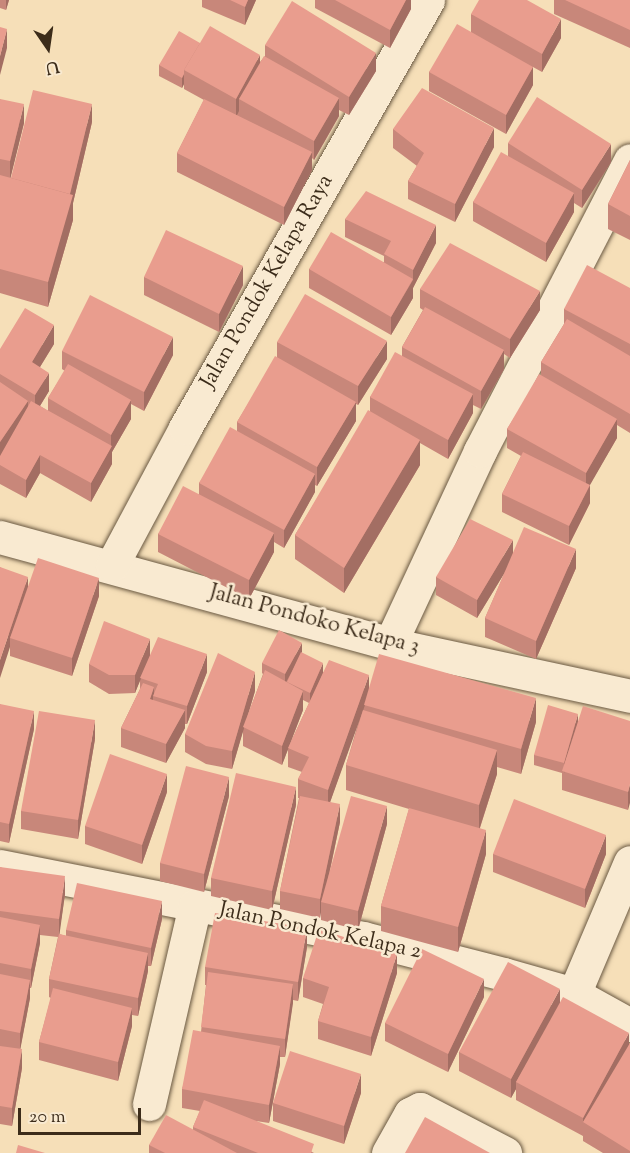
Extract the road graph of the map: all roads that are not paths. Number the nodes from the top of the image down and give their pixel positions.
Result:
1 (428, 0) edge
2 (630, 160) edge
3 (0, 537) edge
4 (112, 565) junction
5 (390, 644) junction
6 (630, 696) edge
7 (630, 862) edge
8 (0, 866) edge
9 (195, 905) junction
10 (574, 994) junction
11 (630, 1025) edge
12 (149, 1104) dead end
13 (388, 1153) edge
14 (505, 1153) edge

1 - 4 street, Jalan Pondok Kelapa Raya
2 - 5 street
3 - 4 street, Jalan Pondoko Kelapa 3
4 - 5 street, Jalan Pondoko Kelapa 3
5 - 6 street, Jalan Pondoko Kelapa 3
7 - 10 street
8 - 9 street, Jalan Pondok Kelapa 2
9 - 10 street, Jalan Pondok Kelapa 2
9 - 12 street
10 - 11 street, Jalan Pondok Kelapa 2
13 - 14 street

